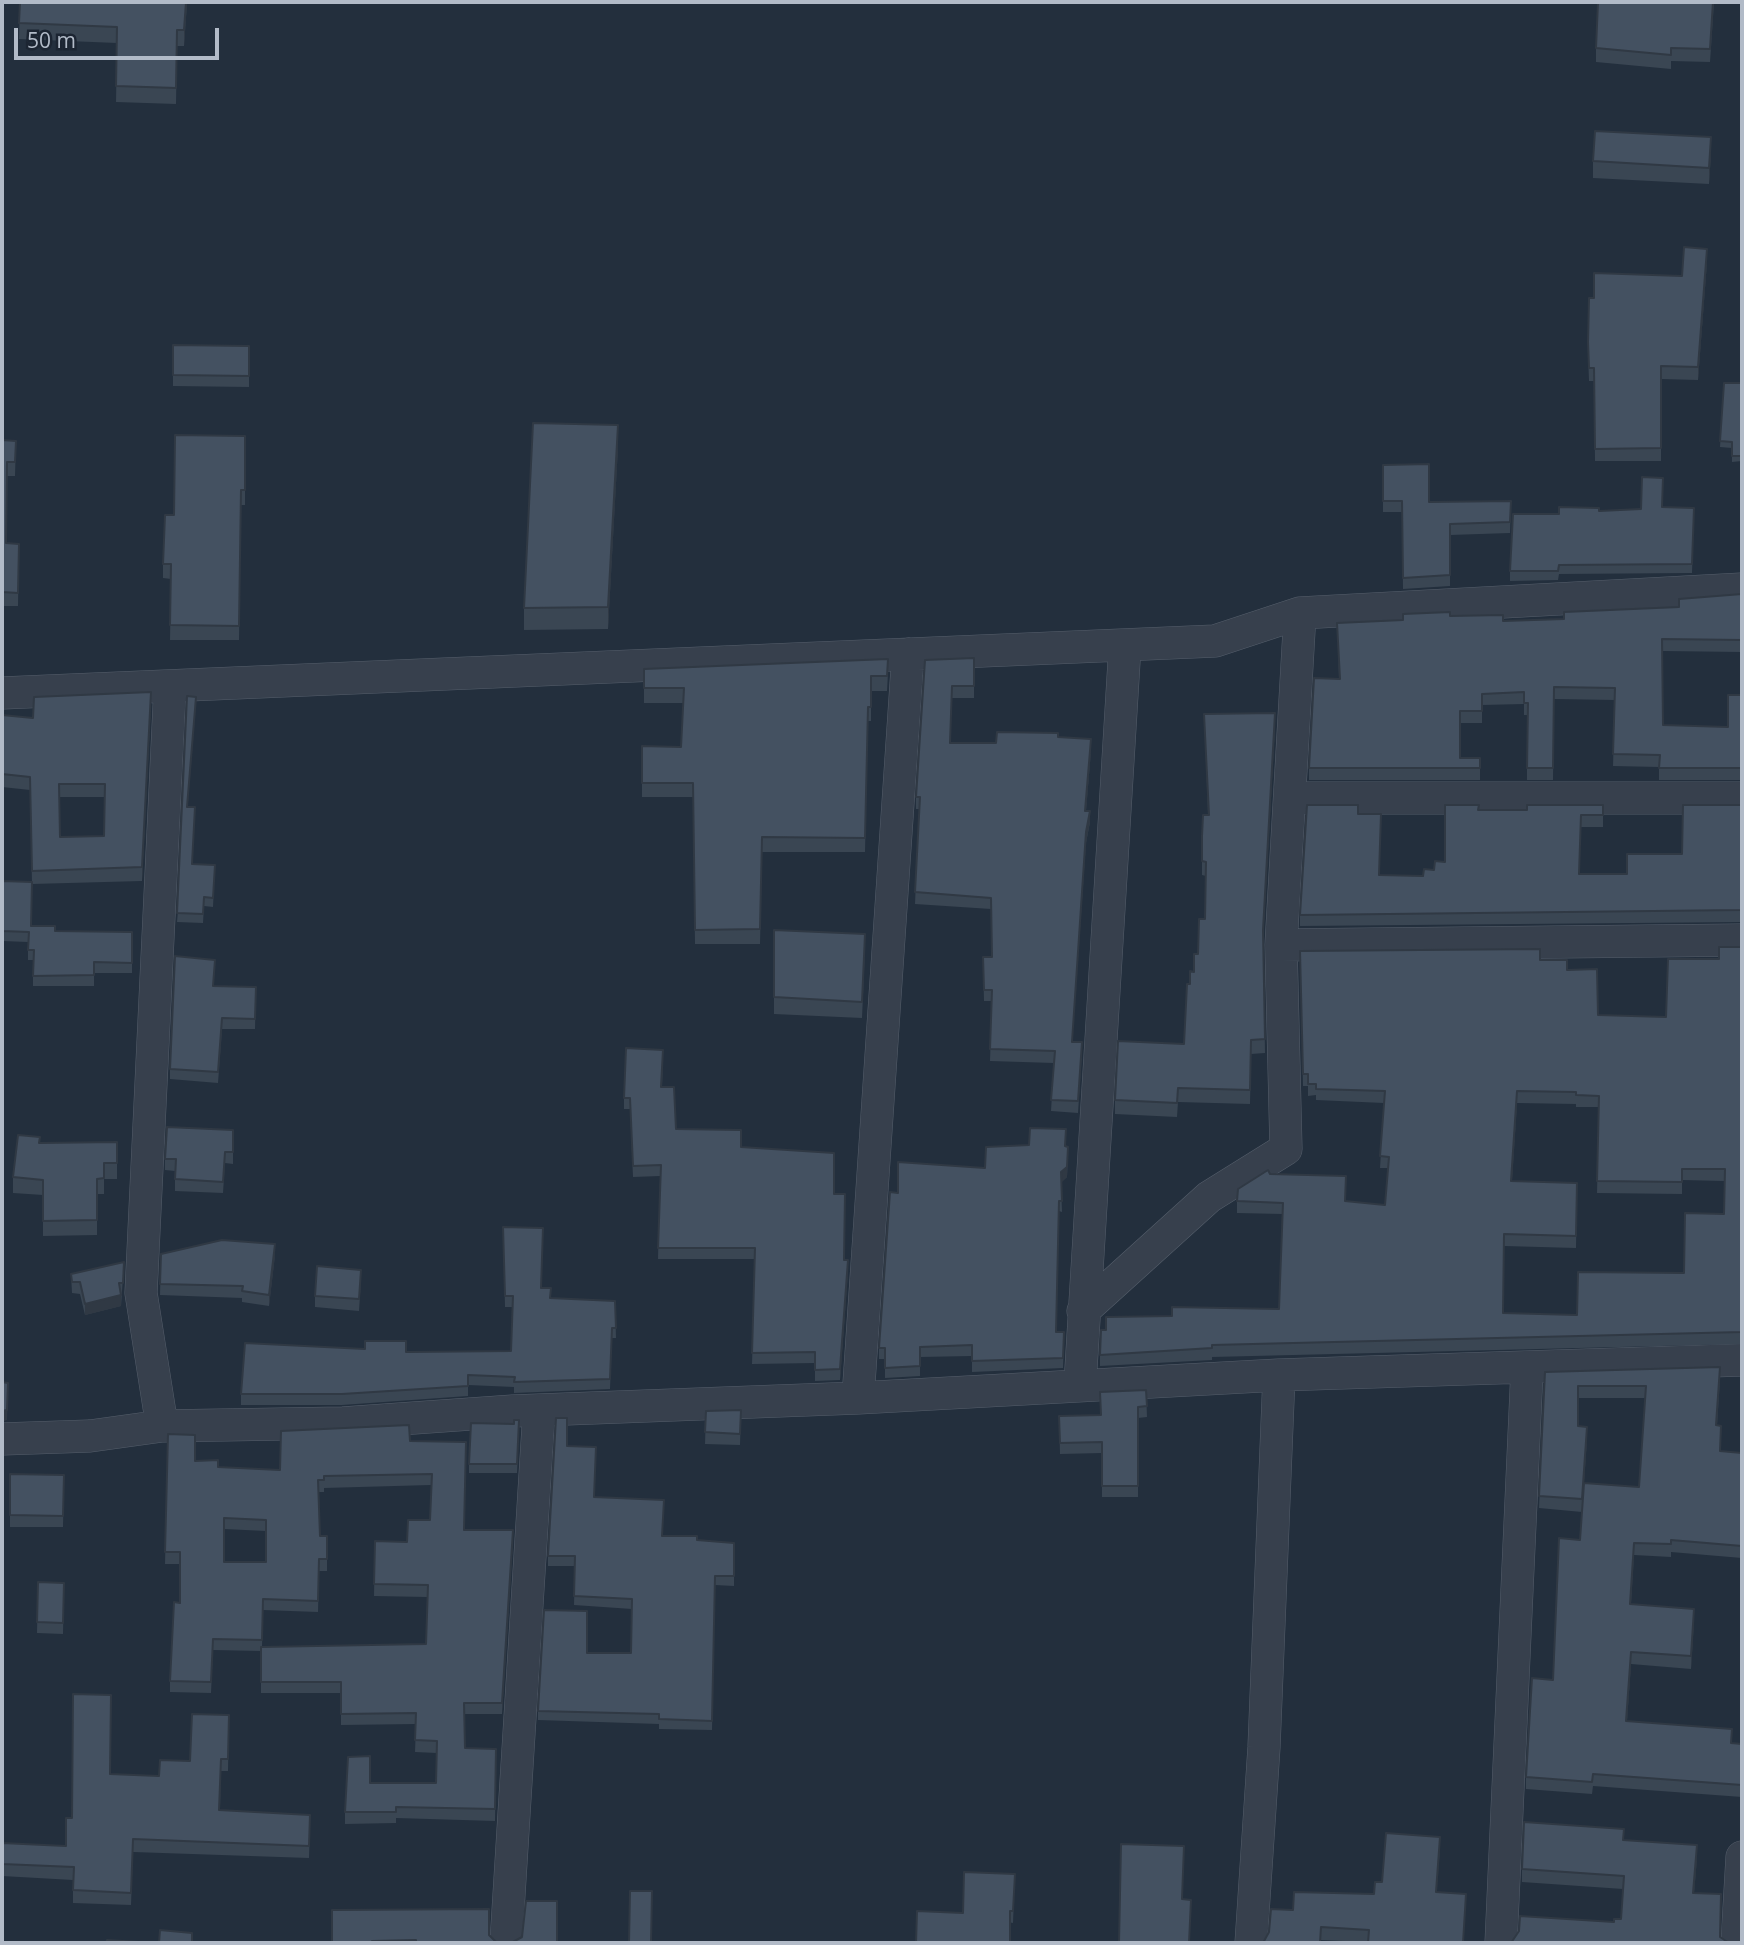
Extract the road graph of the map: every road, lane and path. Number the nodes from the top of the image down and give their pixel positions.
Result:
1 (1742, 589) edge
2 (1300, 613) junction
3 (1125, 645) junction
4 (908, 654) junction
5 (170, 685) junction
6 (2, 693) edge
7 (1742, 797) edge
8 (1292, 798) junction
9 (1742, 940) edge
10 (1281, 945) junction
11 (1083, 1311) junction
12 (1742, 1360) edge
13 (1527, 1368) junction
14 (1279, 1375) junction
15 (1080, 1385) junction
16 (858, 1398) junction
17 (538, 1412) junction
18 (162, 1426) junction
19 (2, 1439) edge
20 (1742, 1857) edge
21 (506, 1943) edge
22 (1251, 1943) edge
23 (1501, 1943) edge
24 (1737, 1943) edge

1 - 2 street
2 - 3 street
2 - 8 street
3 - 4 street
3 - 11 street
4 - 5 street
4 - 16 street
5 - 6 street
5 - 18 street
7 - 8 street
8 - 10 street
9 - 10 street
10 - 11 street
11 - 15 street
12 - 13 street
13 - 14 street
13 - 23 street
14 - 15 street
14 - 22 street
15 - 16 street
16 - 17 street
17 - 18 street
17 - 21 street
18 - 19 street
20 - 24 street

